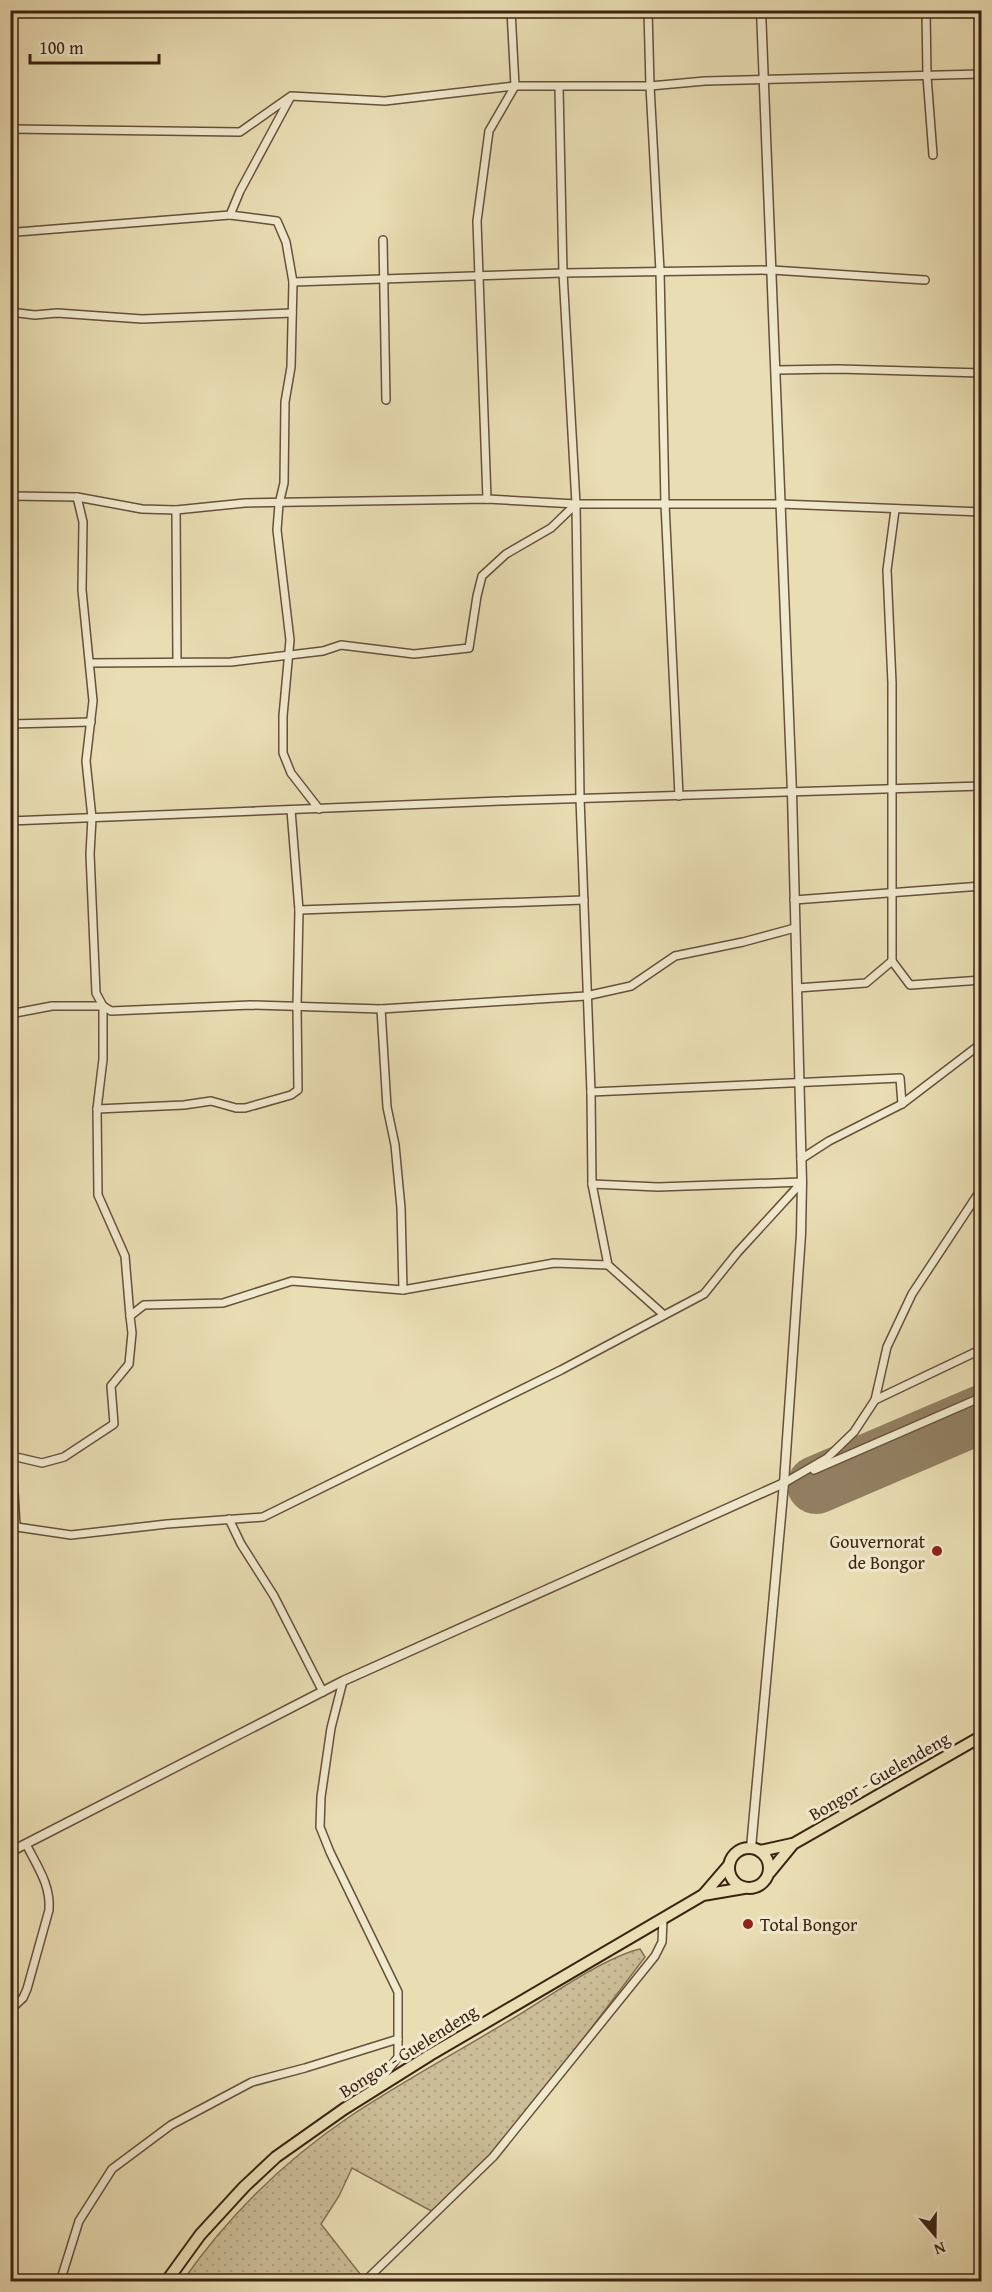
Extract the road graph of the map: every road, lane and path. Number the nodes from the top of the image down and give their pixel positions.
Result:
1 (512, 10) edge
2 (648, 10) edge
3 (761, 10) edge
4 (926, 10) edge
5 (981, 74) edge
6 (927, 76) junction
7 (764, 81) junction
8 (515, 86) junction
9 (650, 86) junction
10 (559, 87) junction
11 (291, 96) junction
12 (10, 129) edge
13 (933, 155) dead end
14 (230, 215) junction
15 (10, 230) edge
16 (383, 240) dead end
17 (772, 270) junction
18 (660, 271) junction
19 (563, 273) junction
20 (479, 276) junction
21 (385, 279) junction
22 (925, 280) dead end
23 (293, 282) junction
24 (10, 312) edge
25 (292, 312) junction
26 (776, 370) junction
27 (981, 373) edge
28 (386, 400) dead end
29 (10, 496) edge
30 (77, 497) junction
31 (487, 500) junction
32 (279, 504) junction
33 (576, 504) junction
34 (665, 504) junction
35 (781, 504) junction
36 (176, 510) junction
37 (895, 510) junction
38 (981, 512) edge
39 (289, 656) junction
40 (177, 662) junction
41 (90, 663) junction
42 (91, 722) junction
43 (10, 724) edge
44 (981, 786) edge
45 (892, 789) junction
46 (792, 794) junction
47 (679, 796) junction
48 (580, 798) junction
49 (319, 808) junction
50 (291, 810) junction
51 (92, 818) junction
52 (10, 821) edge
53 (981, 886) edge
54 (893, 892) junction
55 (584, 900) junction
56 (794, 900) junction
57 (299, 910) junction
58 (795, 928) junction
59 (892, 961) junction
60 (981, 980) edge
61 (797, 988) junction
62 (586, 996) junction
63 (103, 1006) junction
64 (297, 1006) junction
65 (381, 1009) junction
66 (10, 1014) edge
67 (981, 1043) edge
68 (799, 1084) junction
69 (591, 1092) junction
70 (902, 1104) junction
71 (97, 1109) junction
72 (801, 1159) junction
73 (802, 1182) junction
74 (592, 1184) junction
75 (981, 1188) edge
76 (608, 1265) junction
77 (402, 1290) junction
78 (130, 1316) junction
79 (664, 1316) junction
80 (981, 1348) edge
81 (981, 1397) edge
82 (874, 1400) junction
83 (10, 1426) edge
84 (12, 1456) junction
85 (784, 1483) junction
86 (229, 1519) junction
87 (13, 1526) edge
88 (343, 1682) junction
89 (323, 1692) junction
90 (981, 1736) edge
91 (26, 1844) junction
92 (793, 1844) junction
93 (756, 1849) junction
94 (10, 1852) edge
95 (729, 1865) junction
96 (770, 1872) junction
97 (744, 1888) junction
98 (704, 1895) junction
99 (663, 1920) junction
100 (10, 2010) edge
101 (398, 2039) junction
102 (344, 2109) junction
103 (60, 2282) edge
104 (166, 2282) edge
105 (364, 2282) edge

1 - 8 street
2 - 9 street
3 - 7 street
4 - 6 street
5 - 6 street
6 - 7 street
6 - 13 street
7 - 9 street
7 - 17 street
8 - 10 street
8 - 11 street
8 - 20 street
9 - 10 street
9 - 18 street
10 - 19 street
11 - 12 street
11 - 14 street
14 - 15 street
14 - 23 street
16 - 21 street
17 - 18 street
17 - 22 street
17 - 26 street
18 - 19 street
18 - 34 street
19 - 20 street
19 - 33 street
20 - 21 street
20 - 31 street
21 - 23 street
21 - 28 street
23 - 25 street
24 - 25 street
25 - 32 street
26 - 27 street
26 - 35 street
29 - 30 street
30 - 36 street
30 - 41 street
31 - 32 street
31 - 33 street
32 - 36 street
32 - 39 street
33 - 34 street
33 - 39 street
33 - 48 street
34 - 35 street
34 - 47 street
35 - 37 street
35 - 46 street
36 - 40 street
37 - 38 street
37 - 45 street
39 - 40 street
39 - 49 street
40 - 41 street
41 - 42 street
42 - 43 street
42 - 51 street
44 - 45 street
45 - 46 street
45 - 54 street
46 - 47 street
46 - 56 street
47 - 48 street
48 - 49 street
48 - 55 street
49 - 50 street
50 - 51 street
50 - 57 street
51 - 52 street
51 - 63 street
53 - 54 street
54 - 56 street
54 - 59 street
55 - 57 street
55 - 62 street
56 - 58 street
57 - 64 street
58 - 61 street
58 - 62 street
59 - 60 street
59 - 61 street
61 - 68 street
62 - 65 street
62 - 69 street
63 - 64 street
63 - 66 street
63 - 71 street
64 - 65 street
64 - 71 street
65 - 77 street
67 - 70 street
68 - 69 street
68 - 70 street
68 - 72 street
69 - 74 street
70 - 72 street
71 - 78 street
72 - 73 street
73 - 74 street
73 - 79 street
73 - 85 street
74 - 76 street
75 - 82 street
76 - 77 street
76 - 79 street
77 - 78 street
78 - 84 street
79 - 86 street
80 - 82 street
81 - 85 street
82 - 85 street
83 - 84 street
84 - 87 street
85 - 88 street
85 - 93 street
86 - 87 street
86 - 89 street
88 - 89 street
88 - 101 street
89 - 91 street
90 - 92 highway, Bongor - Guelendeng
91 - 94 street
91 - 100 street
92 - 93 highway, Bongor - Guelendeng
92 - 96 highway, Bongor - Guelendeng
93 - 95 highway
93 - 96 highway
95 - 97 highway
95 - 98 highway, Bongor - Guelendeng
96 - 97 highway
97 - 98 highway, Bongor - Guelendeng
98 - 99 highway, Bongor - Guelendeng
99 - 102 highway, Bongor - Guelendeng
99 - 105 street
101 - 102 street
101 - 103 street
102 - 104 highway, Bongor - Guelendeng

